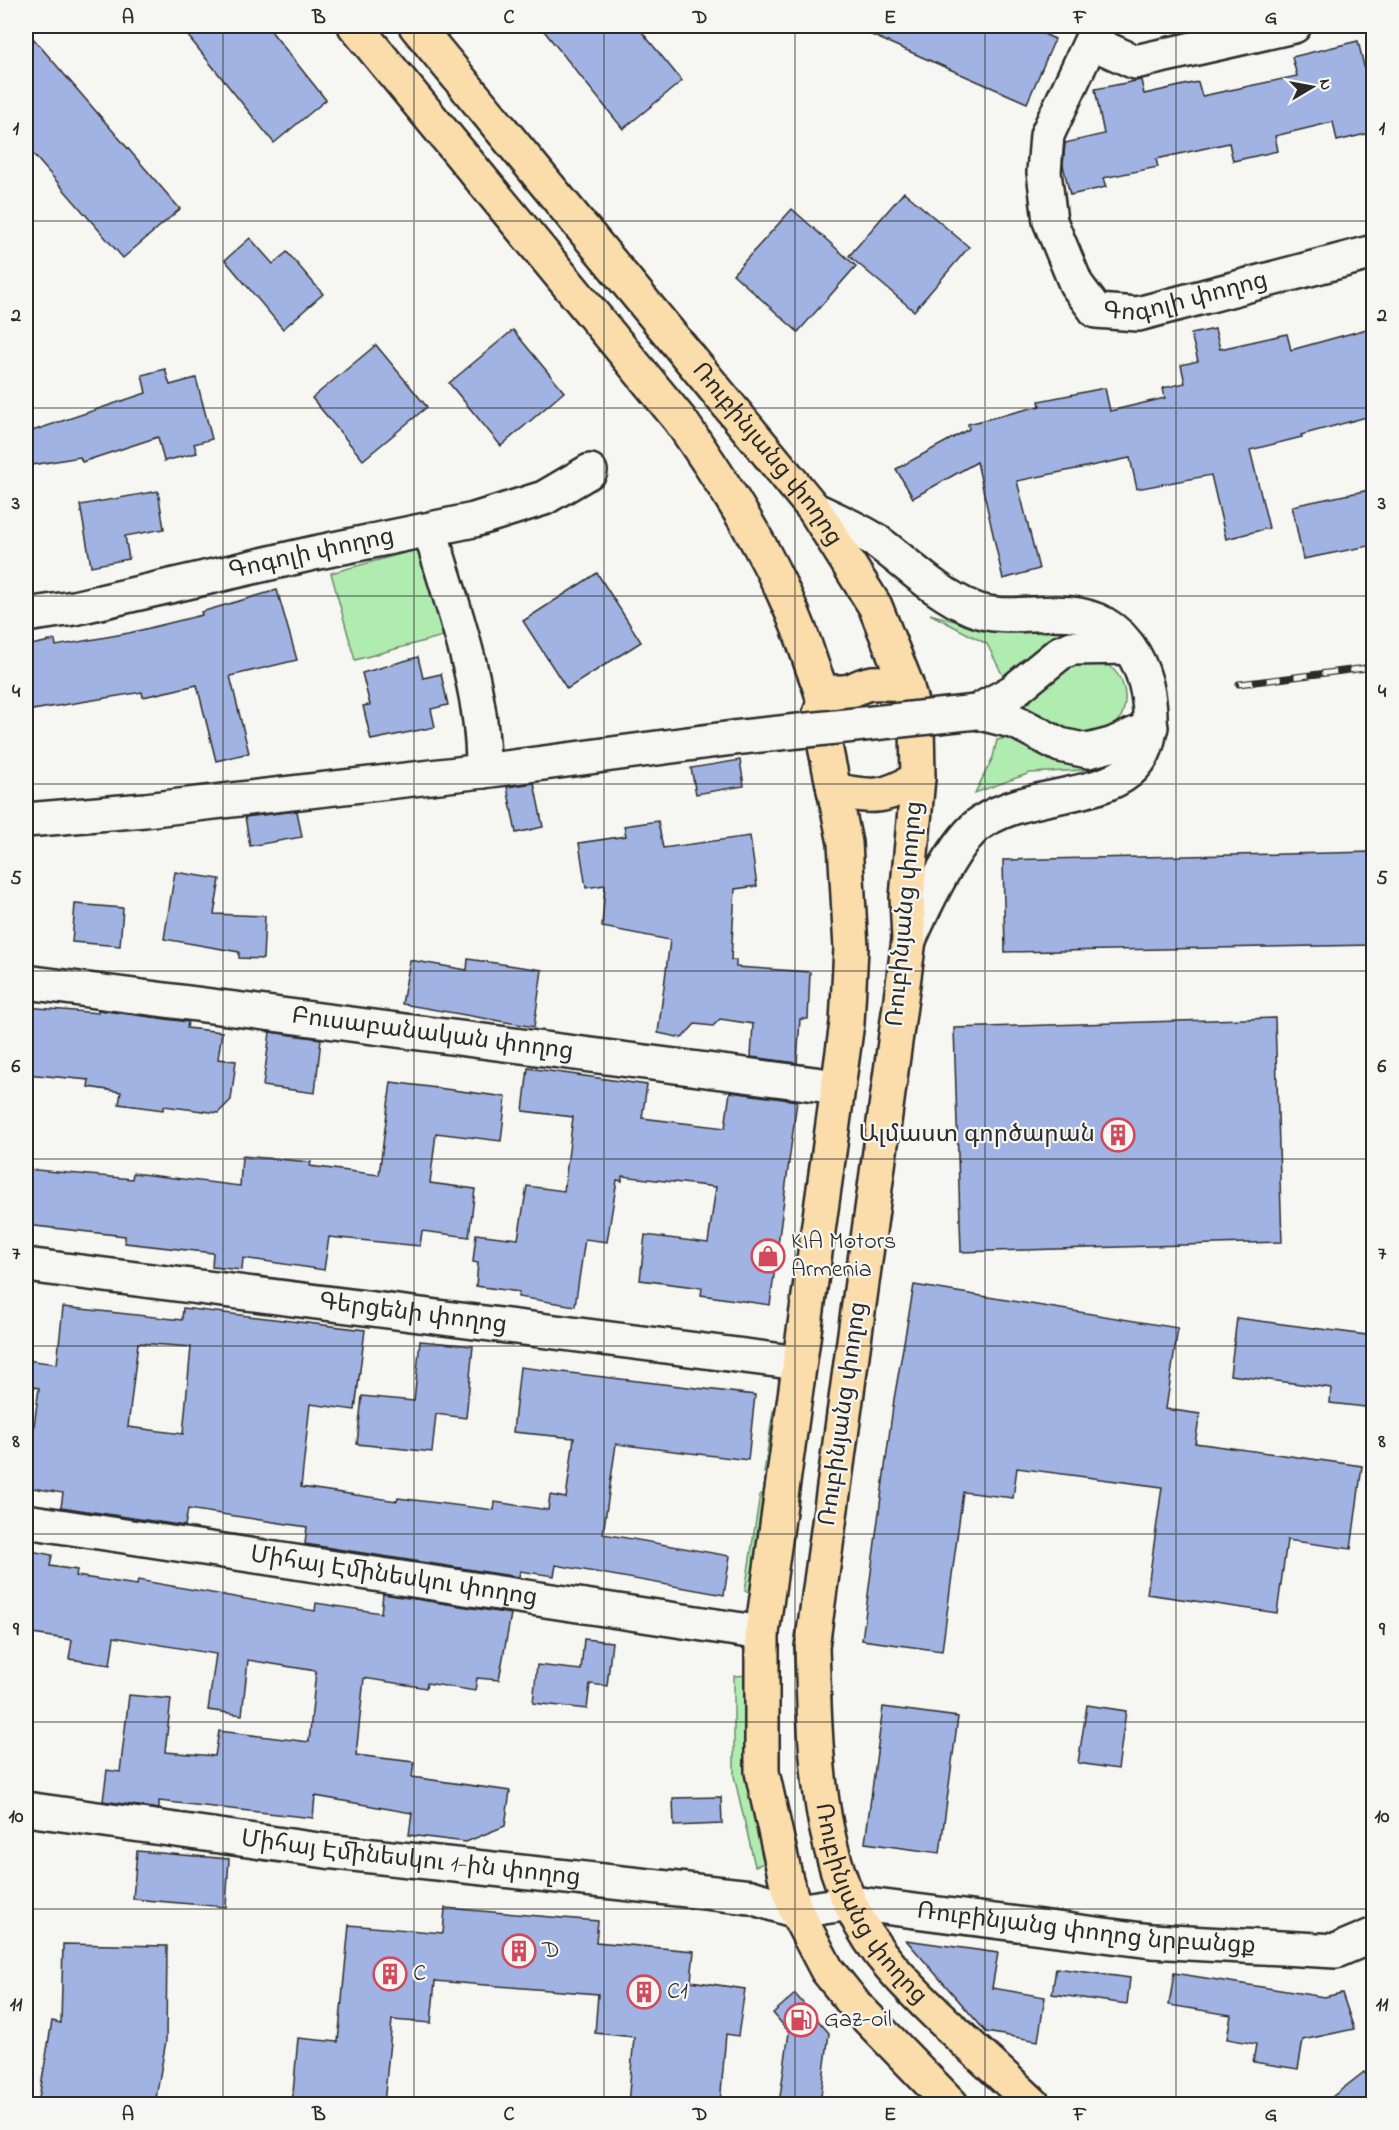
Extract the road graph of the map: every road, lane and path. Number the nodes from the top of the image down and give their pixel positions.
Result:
1 (355, 26) edge
2 (416, 26) edge
3 (1293, 26) edge
4 (1094, 34) edge
5 (1374, 252) edge
6 (590, 471) dead end
7 (814, 509) junction
8 (430, 530) junction
9 (26, 615) edge
10 (1130, 646) junction
11 (906, 684) junction
12 (823, 701) junction
13 (976, 712) junction
14 (1151, 727) junction
15 (483, 771) junction
16 (918, 778) junction
17 (834, 790) junction
18 (26, 820) edge
19 (909, 940) junction
20 (26, 982) edge
21 (838, 1087) junction
22 (26, 1265) edge
23 (799, 1363) junction
24 (26, 1521) edge
25 (762, 1633) junction
26 (26, 1809) edge
27 (852, 1903) junction
28 (796, 1911) junction
29 (1374, 1935) edge
30 (951, 2104) edge
31 (1034, 2104) edge

1 - 12 main road, Ռուբինյանց փողոց
2 - 7 main road, Ռուբինյանց փողոց
3 - 4 street
4 - 5 street, Գոգոլի փողոց
6 - 8 street, Գոգոլի փողոց
7 - 10 street
7 - 11 main road, Ռուբինյանց փողոց
8 - 9 street, Գոգոլի փողոց
8 - 15 street
10 - 13 street
10 - 14 street
11 - 12 main road
11 - 16 main road, Ռուբինյանց փողոց
12 - 17 main road, Ռուբինյանց փողոց
13 - 14 street
13 - 15 street, bridge
14 - 19 street
15 - 18 street
16 - 17 main road
16 - 19 main road, Ռուբինյանց փողոց
17 - 21 main road, Ռուբինյանց փողոց
19 - 27 main road, Ռուբինյանց փողոց
20 - 21 street, Բուսաբանական փողոց
21 - 23 main road, Ռուբինյանց փողոց
22 - 23 street, Գերցենի փողոց
23 - 25 main road, Ռուբինյանց փողոց
24 - 25 street, Միհայ Էմինեսկու փողոց
25 - 28 main road, Ռուբինյանց փողոց
26 - 28 street, Միհայ Էմինեսկու 1-ին փողոց
27 - 28 street, Ռուբինյանց փողոց նրբանցք
27 - 29 street, Ռուբինյանց փողոց նրբանցք
27 - 31 main road, Ռուբինյանց փողոց
28 - 30 main road, Ռուբինյանց փողոց

